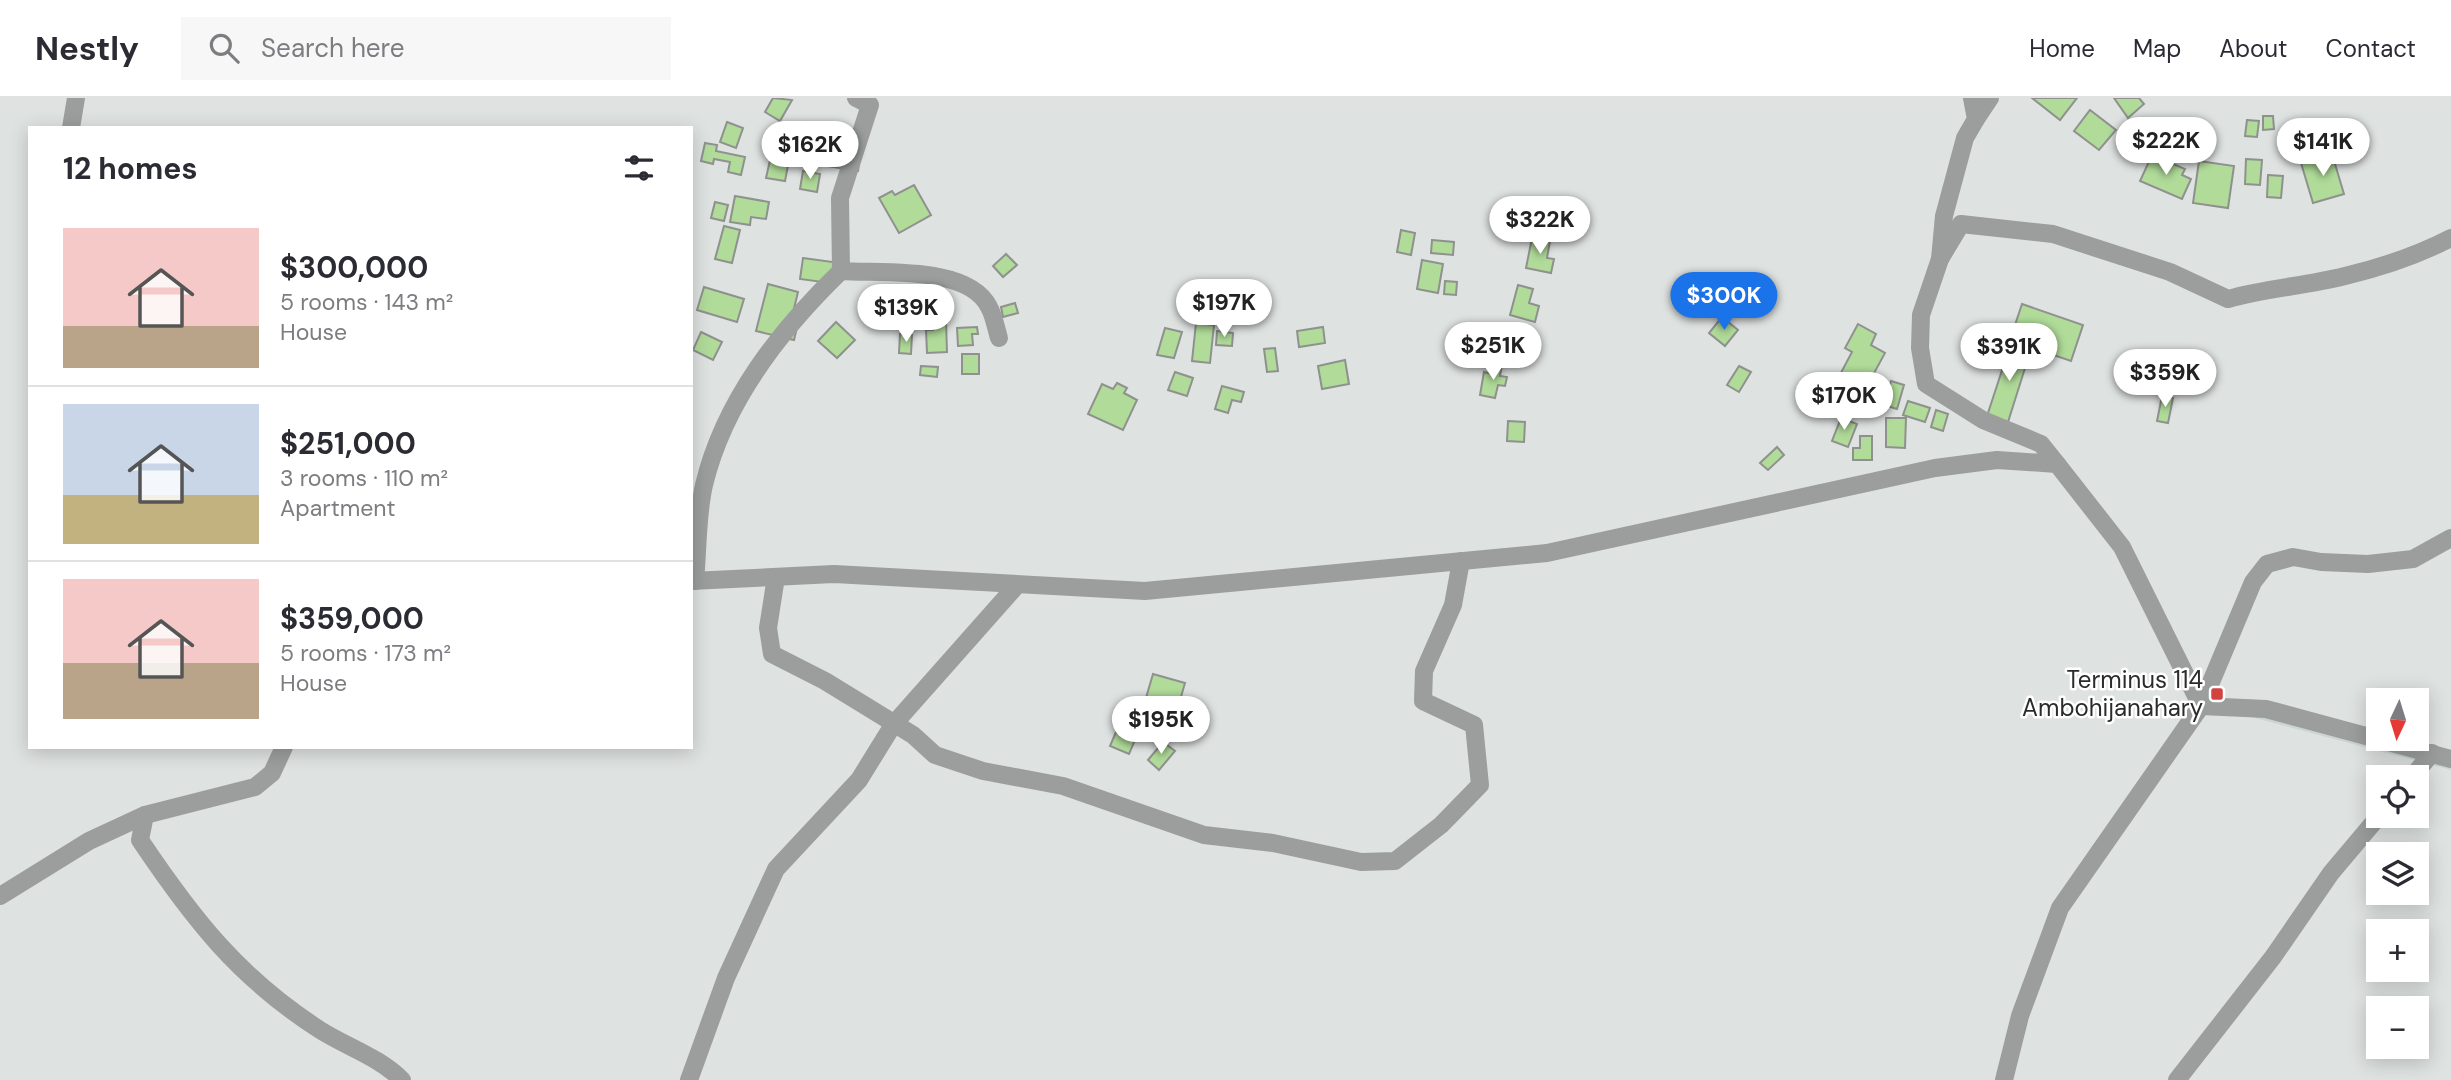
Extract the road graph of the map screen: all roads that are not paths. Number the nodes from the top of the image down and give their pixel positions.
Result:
1 (76, 98) edge
2 (856, 98) edge
3 (1972, 98) edge
4 (1990, 98) edge
5 (1976, 120) junction
6 (71, 126) edge
7 (2451, 238) edge
8 (1940, 259) junction
9 (841, 271) junction
10 (999, 338) dead end
11 (2057, 464) junction
12 (2451, 538) edge
13 (1461, 561) junction
14 (776, 577) junction
15 (693, 581) edge
16 (1017, 585) junction
17 (2201, 706) junction
18 (893, 725) junction
19 (283, 749) edge
20 (2432, 753) junction
21 (2451, 759) edge
22 (2422, 765) edge
23 (145, 815) junction
24 (2369, 828) edge
25 (0, 896) edge
26 (402, 1080) edge
27 (689, 1080) edge
28 (2004, 1080) edge
29 (2178, 1080) edge

1 - 6 street
2 - 9 street
3 - 5 street
4 - 5 street
5 - 8 street
7 - 8 street
8 - 11 street
9 - 10 street
9 - 15 street
11 - 13 street
11 - 17 street
12 - 17 street
13 - 16 street
13 - 18 street
14 - 15 street
14 - 16 street
14 - 18 street
16 - 18 street
17 - 20 street
17 - 28 street
18 - 27 street
19 - 23 street
20 - 21 street
20 - 22 street
23 - 25 street
23 - 26 street
24 - 29 street

